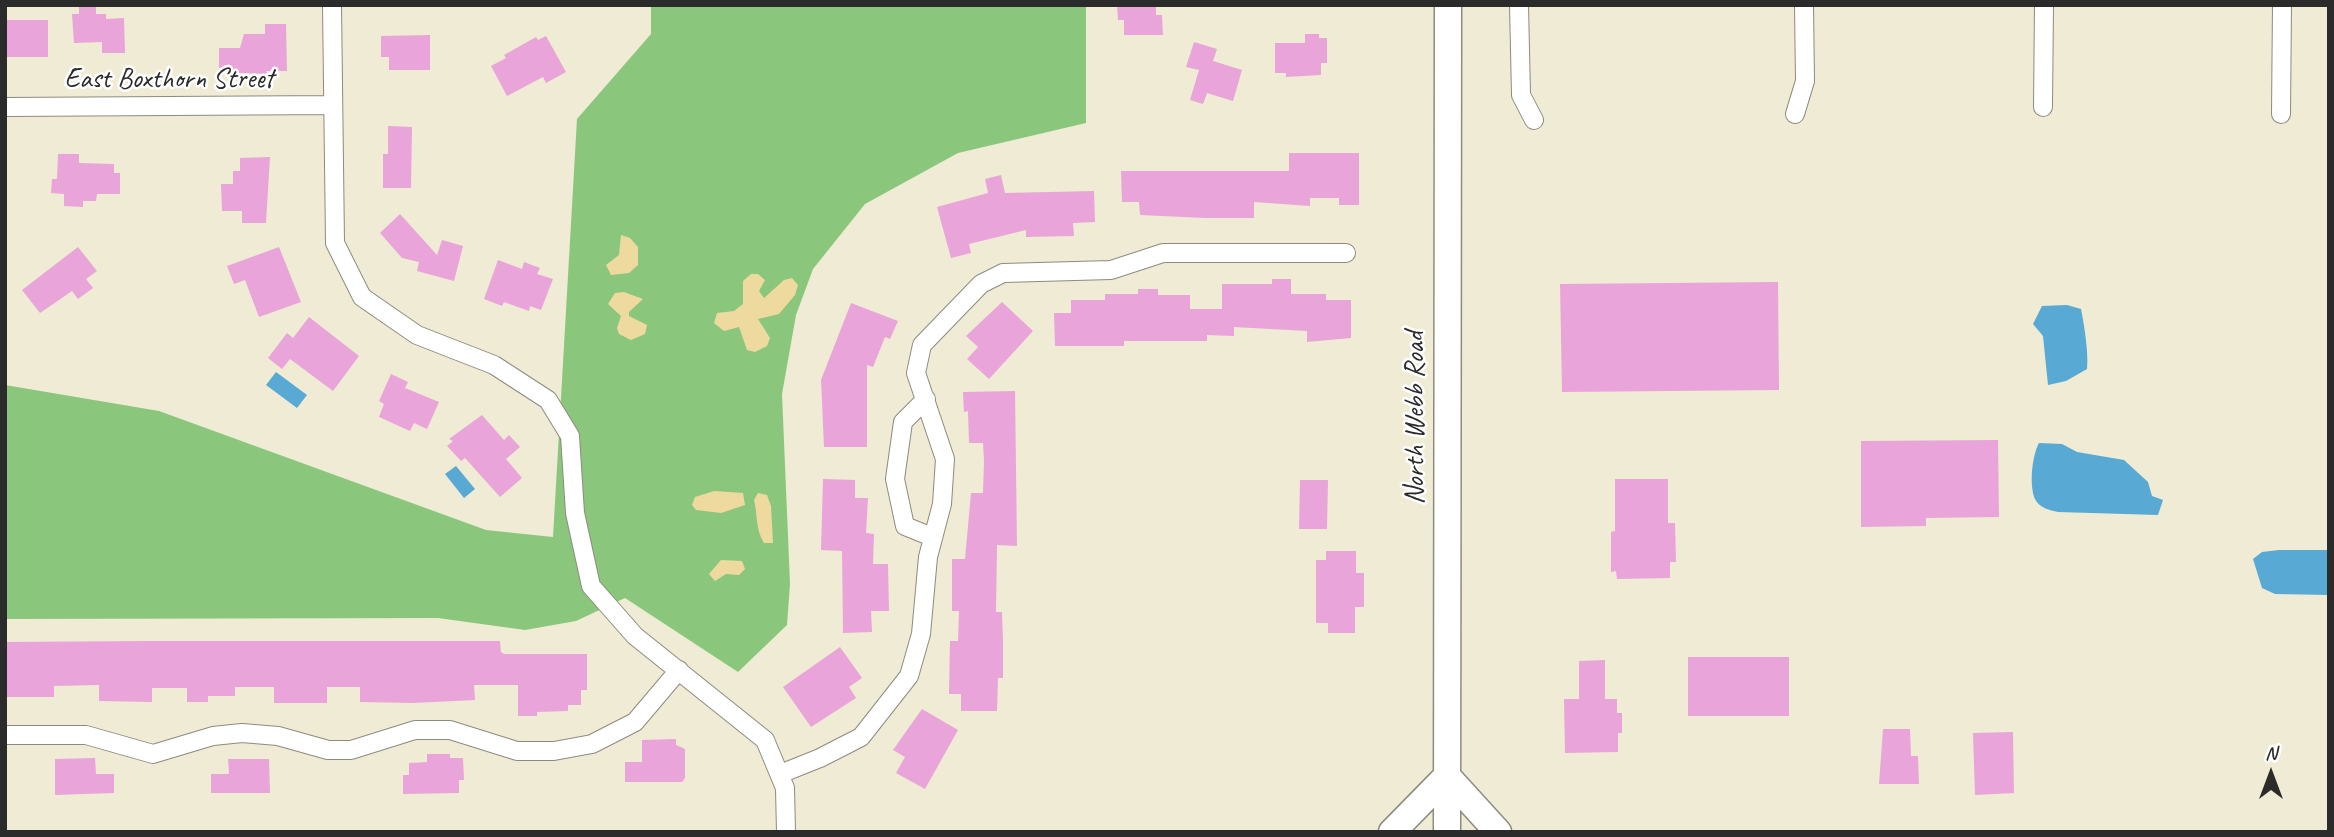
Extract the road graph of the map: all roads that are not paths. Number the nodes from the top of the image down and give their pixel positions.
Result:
1 (332, 5) edge
2 (1448, 5) edge
3 (1519, 5) edge
4 (1804, 5) edge
5 (2044, 5) edge
6 (2281, 5) edge
7 (333, 105) junction
8 (5, 107) edge
9 (2043, 107) dead end
10 (1796, 114) dead end
11 (2281, 114) dead end
12 (1534, 120) dead end
13 (1346, 253) dead end
14 (926, 399) junction
15 (932, 537) junction
16 (679, 670) junction
17 (5, 735) edge
18 (780, 774) junction
19 (1447, 776) junction
20 (786, 832) edge
21 (1392, 832) edge
22 (1447, 832) edge
23 (1498, 832) edge

1 - 7 street
2 - 19 main road, North Webb Road
3 - 12 street
4 - 10 street
5 - 9 street
6 - 11 street
7 - 8 street, East Boxthorn Street
7 - 16 street
13 - 14 street
14 - 15 street
14 - 15 street
15 - 18 street
16 - 17 street
16 - 18 street
18 - 20 street
19 - 21 main road
19 - 22 main road, North Webb Road
19 - 23 main road

